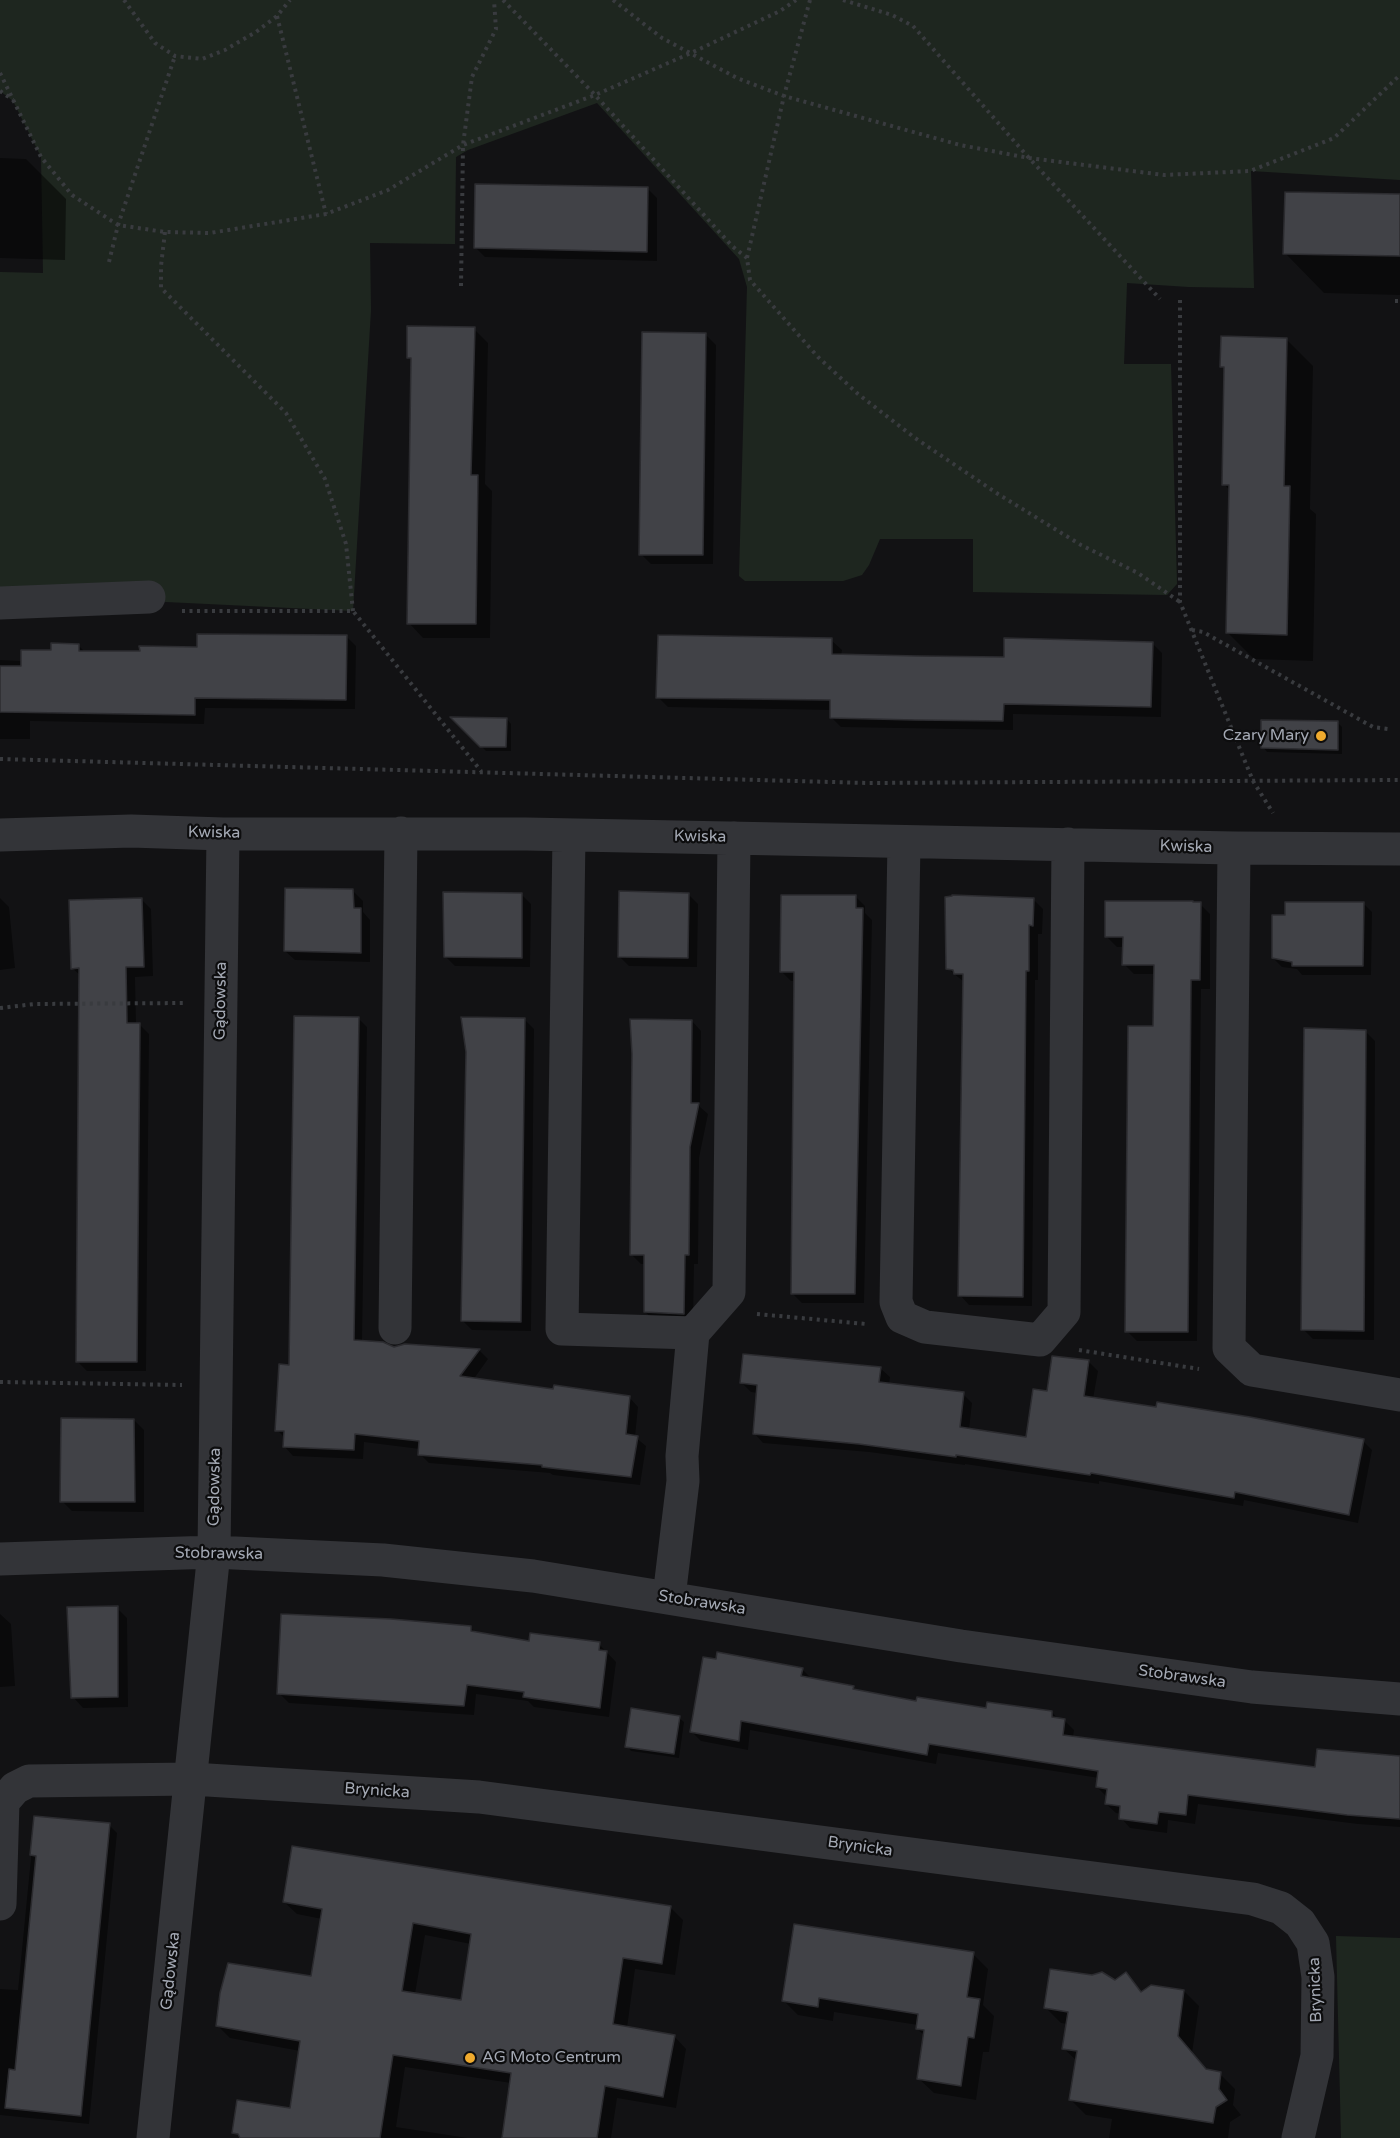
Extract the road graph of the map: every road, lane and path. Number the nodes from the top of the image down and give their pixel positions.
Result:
1 (125, 0) edge
2 (290, 0) edge
3 (494, 0) edge
4 (503, 0) edge
5 (613, 0) edge
6 (796, 0) edge
7 (810, 0) edge
8 (843, 0) edge
9 (277, 16) junction
10 (691, 53) junction
11 (175, 56) junction
12 (0, 73) edge
13 (1400, 75) edge
14 (0, 91) edge
15 (595, 95) junction
16 (784, 96) junction
17 (14, 101) junction
18 (462, 145) junction
19 (1029, 158) junction
20 (326, 214) junction
21 (118, 225) junction
22 (165, 232) junction
23 (747, 258) junction
24 (109, 261) dead end
25 (461, 286) dead end
26 (1160, 299) dead end
27 (1180, 300) dead end
28 (148, 597) joint
29 (1180, 602) junction
30 (0, 603) edge
31 (353, 611) junction
32 (1191, 630) junction
33 (1388, 729) dead end
34 (0, 759) edge
35 (482, 771) junction
36 (1400, 780) edge
37 (1253, 781) junction
38 (401, 833) junction
39 (223, 834) junction
40 (0, 835) edge
41 (569, 835) junction
42 (734, 838) junction
43 (904, 842) junction
44 (1068, 844) junction
45 (1234, 848) junction
46 (1285, 848) junction
47 (1400, 849) edge
48 (221, 1002) junction
49 (0, 1008) edge
50 (718, 1304) junction
51 (902, 1317) junction
52 (395, 1328) dead end
53 (1049, 1329) junction
54 (693, 1333) junction
55 (1239, 1358) junction
56 (0, 1382) edge
57 (217, 1385) junction
58 (1400, 1395) edge
59 (214, 1552) junction
60 (0, 1559) edge
61 (669, 1597) junction
62 (1400, 1699) edge
63 (192, 1779) junction
64 (0, 1904) edge
65 (153, 2138) edge
66 (1298, 2138) edge

1 - 11 path
2 - 9 path
3 - 18 path
4 - 15 path
5 - 10 path
6 - 10 path
7 - 16 path
8 - 19 path
9 - 11 path
9 - 20 path
10 - 15 path
10 - 16 path
11 - 21 path
12 - 17 path
13 - 19 path
14 - 17 path
15 - 18 path
15 - 23 path
16 - 19 path
16 - 23 path
17 - 21 path
18 - 20 path
18 - 25 path
19 - 26 path
20 - 22 path
21 - 22 path
21 - 24 path
22 - 31 path
23 - 29 path
27 - 29 path
28 - 30 street
28 - 31 path
29 - 32 path
31 - 35 path
32 - 33 path
32 - 37 path
34 - 35 path
35 - 37 path
36 - 37 path
37 - 46 path
38 - 39 street, Kwiska
38 - 41 street, Kwiska
38 - 52 street
39 - 40 street, Kwiska
39 - 48 street, Gądowska
41 - 42 street, Kwiska
41 - 54 street
42 - 43 street, Kwiska
42 - 50 street
43 - 44 street, Kwiska
43 - 51 street
44 - 45 street, Kwiska
44 - 53 street
45 - 46 street, Kwiska
45 - 55 street
46 - 47 street, Kwiska
48 - 49 path
48 - 57 street, Gądowska
50 - 51 path
50 - 54 street
51 - 53 street
53 - 55 path
54 - 61 street
55 - 58 street
56 - 57 path
57 - 59 street, Gądowska
59 - 60 street, Stobrawska
59 - 61 street, Stobrawska
59 - 63 street, Gądowska
61 - 62 street, Stobrawska
63 - 64 street, Brynicka
63 - 65 street, Gądowska
63 - 66 street, Brynicka

